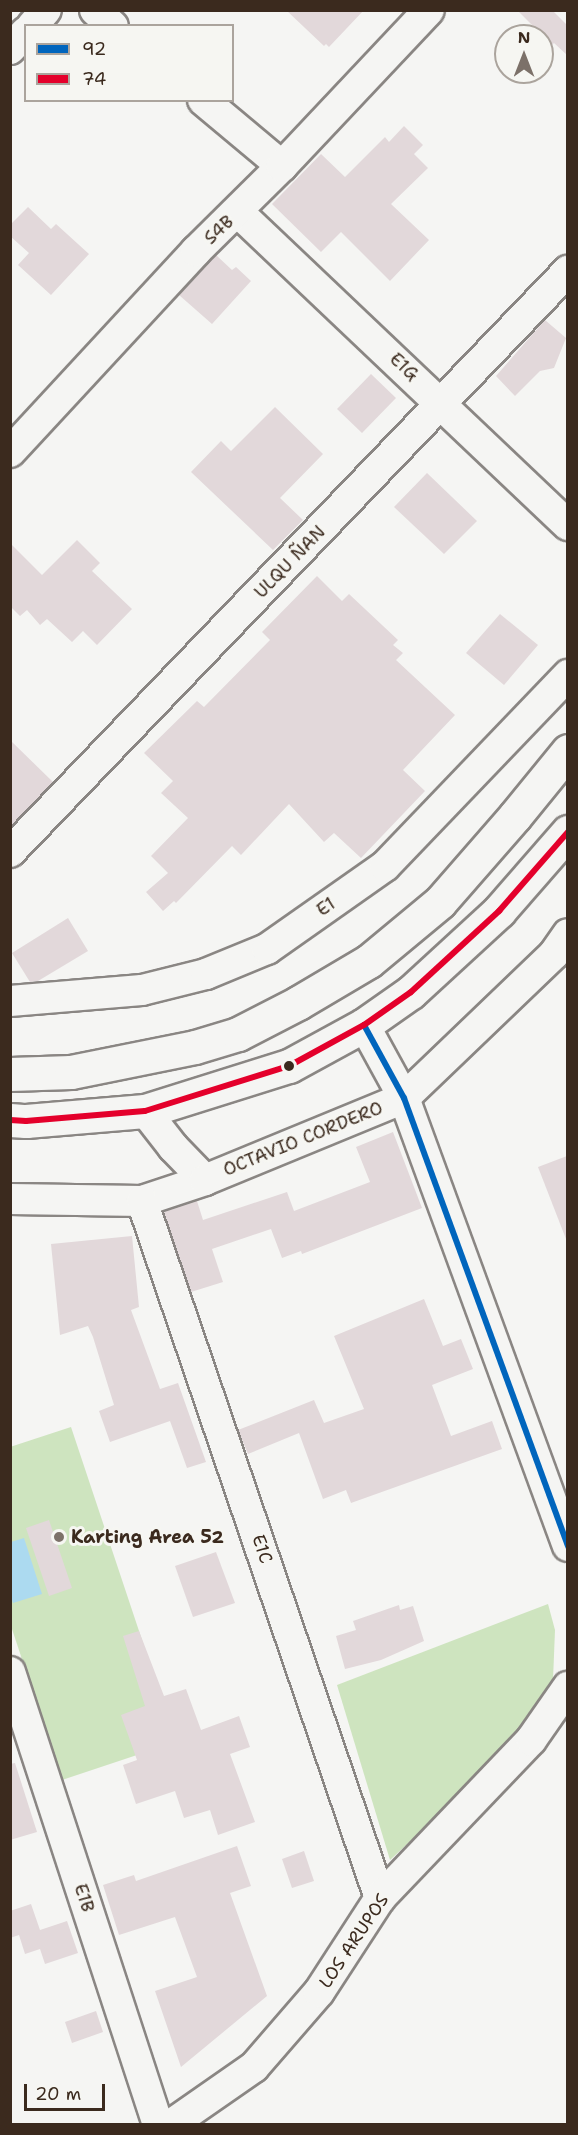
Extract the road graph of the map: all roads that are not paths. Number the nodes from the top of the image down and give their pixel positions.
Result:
1 (46, 10) edge
2 (95, 10) edge
3 (429, 10) edge
4 (34, 24) edge
5 (111, 24) edge
6 (24, 35) edge
7 (10, 49) edge
8 (205, 102) edge
9 (282, 166) junction
10 (238, 212) junction
11 (567, 271) edge
12 (442, 404) junction
13 (10, 452) edge
14 (567, 525) edge
15 (567, 675) edge
16 (567, 751) edge
17 (567, 832) edge
18 (10, 852) edge
19 (567, 934) edge
20 (10, 1001) edge
21 (364, 1025) junction
22 (10, 1074) edge
23 (404, 1098) junction
24 (145, 1111) junction
25 (10, 1120) edge
26 (205, 1180) junction
27 (10, 1200) edge
28 (142, 1201) junction
29 (567, 1545) edge
30 (10, 1672) edge
31 (567, 1687) edge
32 (381, 1898) junction
33 (158, 2124) edge
34 (172, 2124) edge

1 - 4 street
2 - 5 street
3 - 9 street, S4B
6 - 7 street
8 - 9 street
9 - 10 street, S4B
10 - 12 street, E1G
10 - 13 street, S4B
11 - 12 street, ULQU ÑAN
12 - 14 street, E1G
12 - 18 street, ULQU ÑAN
15 - 20 street, E1
16 - 22 highway
17 - 21 highway
19 - 23 street, OCTAVIO CORDERO
21 - 23 street
21 - 24 highway
23 - 26 street, OCTAVIO CORDERO
23 - 29 street
24 - 25 highway
24 - 26 street
26 - 28 street, OCTAVIO CORDERO
27 - 28 street, OCTAVIO CORDERO
28 - 32 street, E1C
30 - 33 street, E1B
31 - 32 street, LOS ARUPOS
32 - 34 street, LOS ARUPOS

